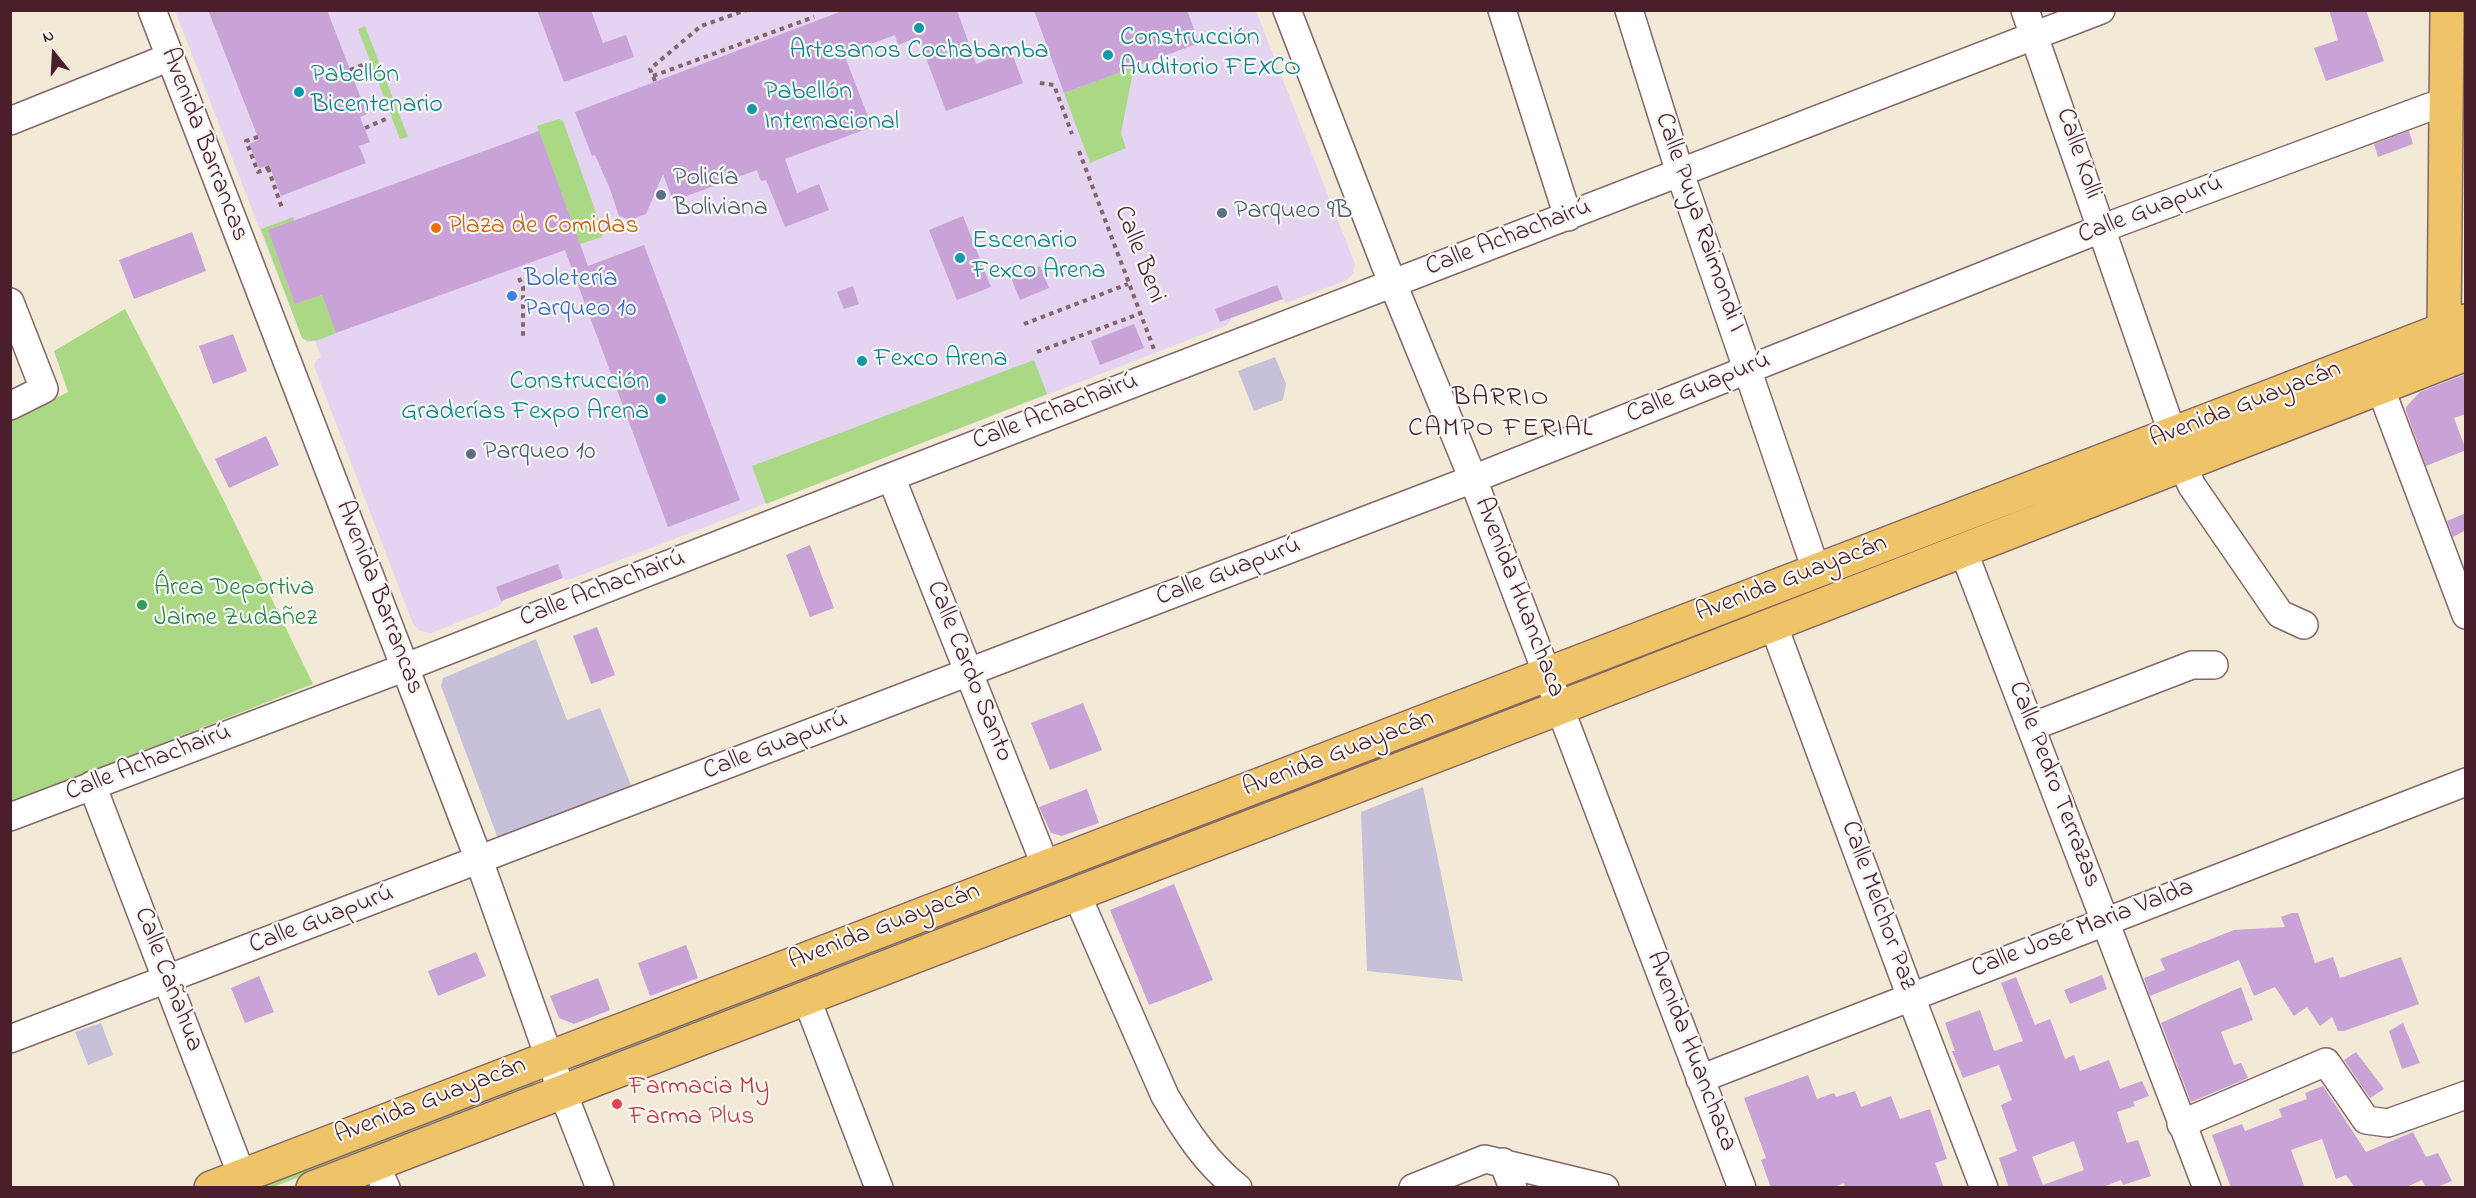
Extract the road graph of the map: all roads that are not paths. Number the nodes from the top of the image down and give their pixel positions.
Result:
1 (152, 10) edge
2 (1287, 10) edge
3 (1502, 10) edge
4 (1629, 10) edge
5 (2025, 10) edge
6 (2101, 10) edge
7 (2447, 10) edge
8 (2035, 36) junction
9 (170, 57) junction
10 (2446, 101) junction
11 (10, 121) edge
12 (1680, 173) junction
13 (1568, 217) junction
14 (2103, 228) junction
15 (1393, 283) junction
16 (10, 302) edge
17 (2458, 341) edge
18 (1748, 369) junction
19 (2380, 387) junction
20 (10, 406) edge
21 (2177, 450) junction
22 (891, 477) junction
23 (1473, 479) junction
24 (1963, 550) junction
25 (1816, 570) junction
26 (2466, 615) edge
27 (1773, 624) junction
28 (2304, 626) dead end
29 (2214, 665) dead end
30 (406, 668) junction
31 (969, 674) junction
32 (1548, 675) junction
33 (1560, 707) junction
34 (2031, 727) junction
35 (2466, 782) edge
36 (92, 785) junction
37 (10, 817) edge
38 (479, 860) junction
39 (1046, 867) junction
40 (1076, 893) junction
41 (2105, 921) junction
42 (167, 980) junction
43 (806, 997) junction
44 (1911, 997) junction
45 (10, 1039) edge
46 (549, 1057) junction
47 (1700, 1079) junction
48 (562, 1091) junction
49 (2466, 1095) edge
50 (2181, 1124) junction
51 (1503, 1162) junction
52 (381, 1175) edge
53 (242, 1176) junction
54 (212, 1188) edge
55 (313, 1188) edge
56 (600, 1188) edge
57 (879, 1188) edge
58 (1238, 1188) edge
59 (1413, 1188) edge
60 (1513, 1188) edge
61 (1605, 1188) edge
62 (1742, 1188) edge
63 (1984, 1188) edge
64 (2207, 1188) edge

1 - 9 street, Avenida Barrancas
2 - 15 street, Avenida Huanchaca
3 - 13 street
4 - 12 street, Calle Puya Raimondi I
5 - 8 street, Calle Kolli
6 - 8 street, Calle Achachairú
7 - 10 main road
8 - 12 street, Calle Achachairú
8 - 14 street, Calle Kolli
9 - 11 street
9 - 30 street, Avenida Barrancas
10 - 14 street, Calle Guapurú
10 - 17 main road
12 - 13 street, Calle Achachairú
12 - 18 street, Calle Puya Raimondi I
13 - 15 street, Calle Achachairú
14 - 18 street, Calle Guapurú
14 - 21 street, Calle Kolli
15 - 22 street, Calle Achachairú
15 - 23 street, Avenida Huanchaca
16 - 20 street
17 - 19 main road, Avenida Guayacán
17 - 21 main road, Avenida Guayacán
18 - 23 street, Calle Guapurú
18 - 25 street, Calle Puya Raimondi I
19 - 21 main road, Avenida Guayacán
19 - 26 street
21 - 24 main road, Avenida Guayacán
21 - 25 main road, Avenida Guayacán
21 - 28 street, Calle Kolli
22 - 30 street, Calle Achachairú
22 - 31 street, Calle Cardo Santo
23 - 31 street, Calle Guapurú
23 - 32 street, Avenida Huanchaca
24 - 27 main road, Avenida Guayacán
24 - 34 street, Calle Pedro Terrazas
25 - 32 main road, Avenida Guayacán
27 - 33 main road, Avenida Guayacán
27 - 44 street, Calle Melchor Paz
29 - 34 street
30 - 36 street, Calle Achachairú
30 - 38 street, Avenida Barrancas
31 - 38 street, Calle Guapurú
31 - 39 street, Calle Cardo Santo
32 - 33 street, Avenida Huanchaca
32 - 39 main road, Avenida Guayacán
33 - 40 main road, Avenida Guayacán
33 - 47 street, Avenida Huanchaca
34 - 41 street, Calle Pedro Terrazas
35 - 41 street, Calle José Maria Valda
36 - 37 street, Calle Achachairú
36 - 42 street, Calle Cañahua
38 - 42 street, Calle Guapurú
38 - 46 street, Avenida Barrancas
39 - 46 main road, Avenida Guayacán
40 - 43 main road, Avenida Guayacán
40 - 58 street
41 - 44 street, Calle José Maria Valda
41 - 50 street, Calle Pedro Terrazas
42 - 45 street, Calle Guapurú
42 - 53 street, Calle Cañahua
43 - 48 main road, Avenida Guayacán
43 - 57 street
44 - 47 street, Calle José Maria Valda
44 - 63 street, Calle Melchor Paz
46 - 48 street, Avenida Barrancas
46 - 53 main road, Avenida Guayacán
47 - 62 street, Avenida Huanchaca
48 - 52 main road, Avenida Guayacán
48 - 56 street, Avenida Barrancas
49 - 50 street
50 - 64 street, Calle Pedro Terrazas
51 - 59 street
51 - 60 street
51 - 61 street
52 - 55 main road, Avenida Guayacán
53 - 54 main road, Avenida Guayacán

